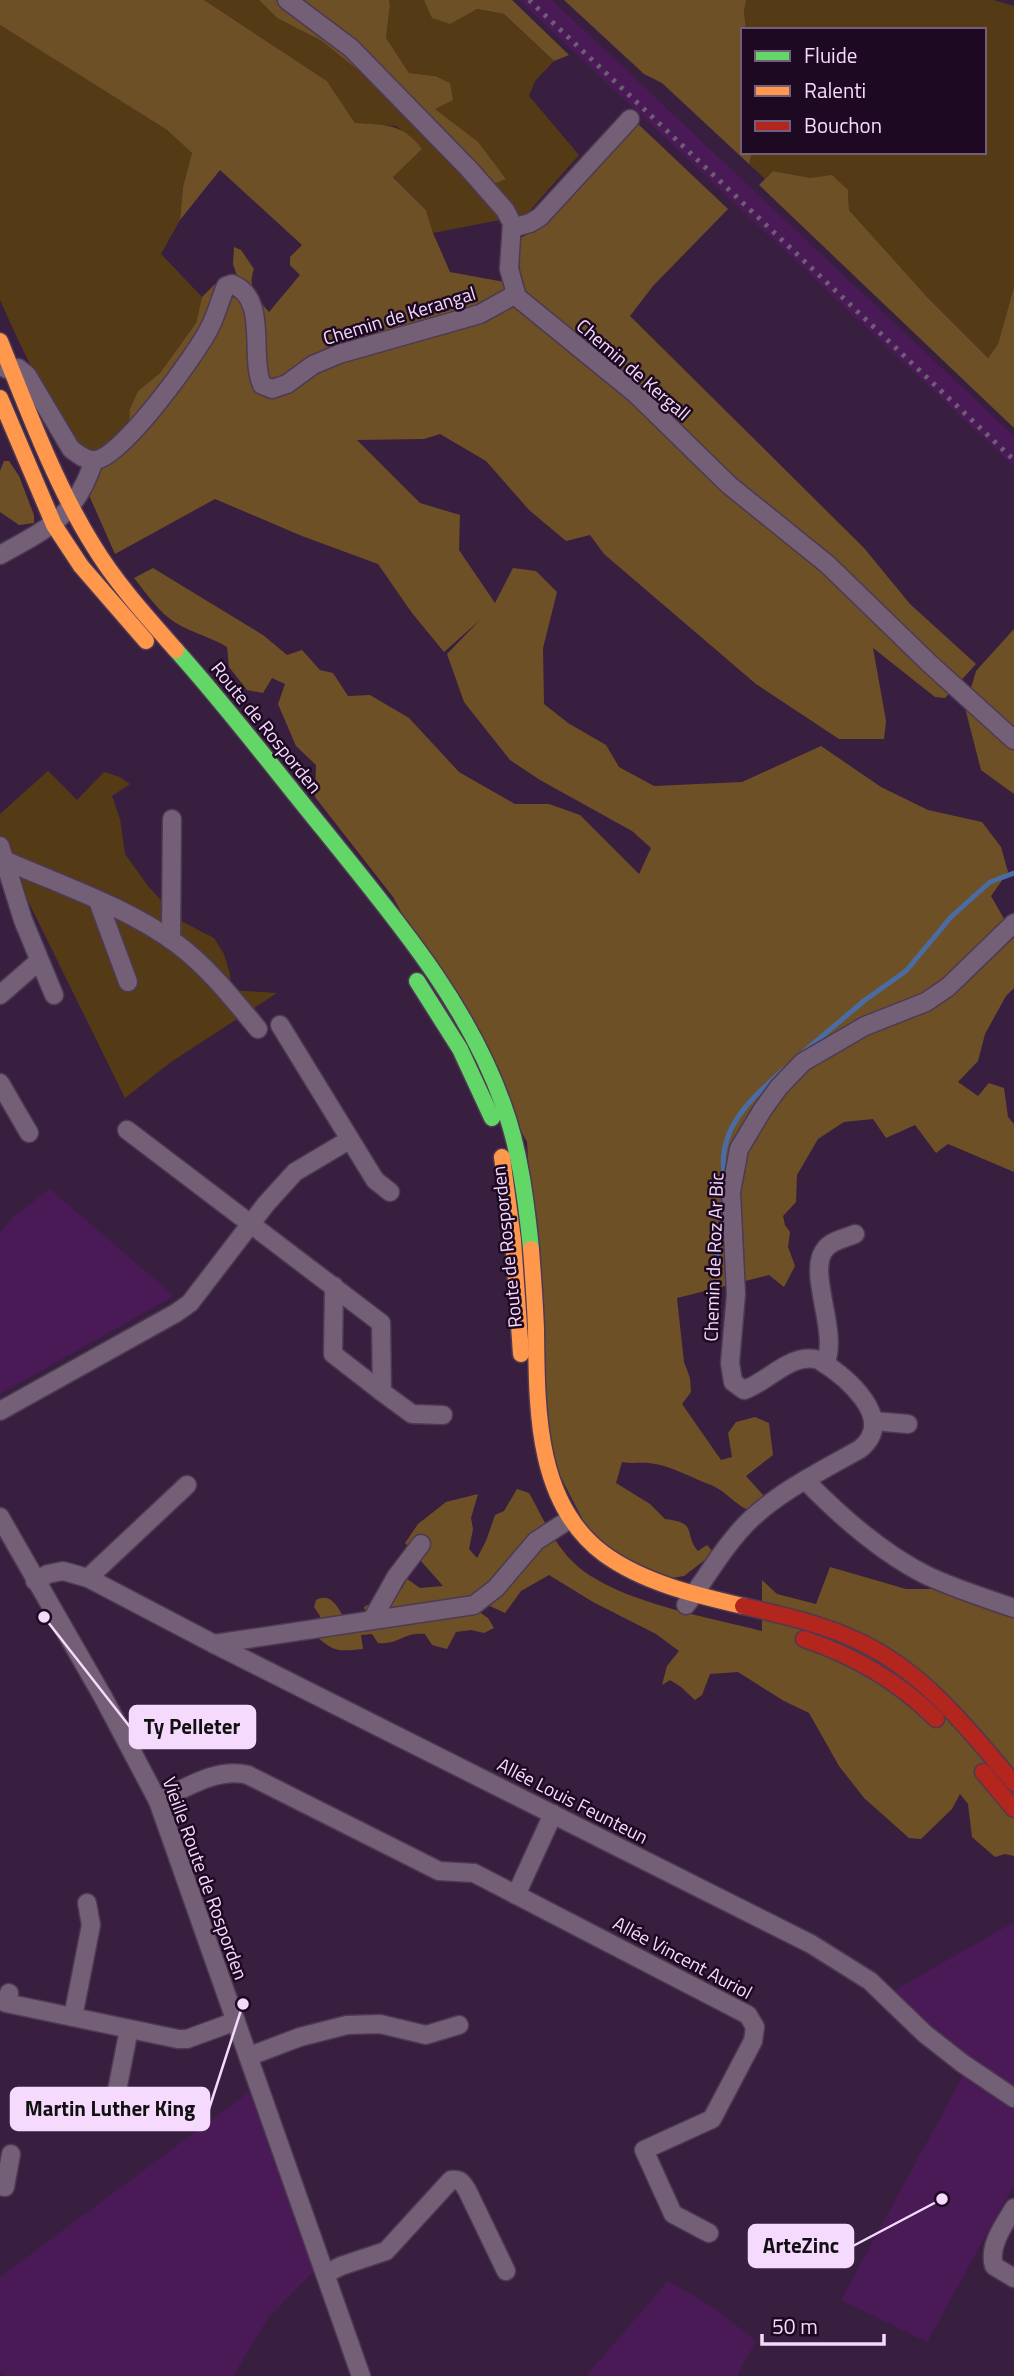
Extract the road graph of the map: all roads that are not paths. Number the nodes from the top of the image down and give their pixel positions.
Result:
1 (287, 0) edge
2 (630, 119) dead end
3 (512, 228) junction
4 (516, 294) junction
5 (0, 341) edge
6 (5, 369) edge
7 (0, 398) edge
8 (94, 460) junction
9 (71, 506) junction
10 (54, 525) junction
11 (0, 555) edge
12 (157, 653) dead end
13 (1014, 740) edge
14 (262, 778) dead end
15 (173, 820) dead end
16 (2, 853) edge
17 (339, 874) dead end
18 (98, 901) junction
19 (1014, 923) edge
20 (171, 940) junction
21 (39, 961) junction
22 (409, 969) dead end
23 (128, 982) dead end
24 (0, 995) edge
25 (54, 995) dead end
26 (280, 1025) dead end
27 (258, 1029) dead end
28 (0, 1083) edge
29 (128, 1130) dead end
30 (29, 1133) dead end
31 (349, 1140) junction
32 (390, 1192) dead end
33 (251, 1224) junction
34 (855, 1234) dead end
35 (334, 1286) junction
36 (825, 1364) junction
37 (382, 1392) junction
38 (0, 1411) edge
39 (443, 1415) dead end
40 (873, 1421) junction
41 (908, 1424) dead end
42 (536, 1480) dead end
43 (805, 1480) junction
44 (187, 1485) dead end
45 (548, 1511) dead end
46 (0, 1517) edge
47 (565, 1529) junction
48 (421, 1544) dead end
49 (7, 1549) edge
50 (588, 1562) dead end
51 (88, 1578) junction
52 (35, 1581) junction
53 (690, 1599) junction
54 (1014, 1608) edge
55 (373, 1618) junction
56 (742, 1622) dead end
57 (793, 1636) dead end
58 (214, 1644) junction
59 (946, 1731) dead end
60 (970, 1757) dead end
61 (1014, 1783) edge
62 (158, 1801) junction
63 (1014, 1809) edge
64 (554, 1814) junction
65 (516, 1895) junction
66 (87, 1903) dead end
67 (6, 2005) dead end
68 (73, 2017) junction
69 (236, 2021) junction
70 (459, 2025) dead end
71 (129, 2029) junction
72 (250, 2056) junction
73 (1014, 2098) edge
74 (112, 2116) dead end
75 (10, 2154) dead end
76 (0, 2186) edge
77 (1014, 2208) edge
78 (709, 2233) dead end
79 (506, 2271) dead end
80 (325, 2274) junction
81 (1014, 2278) edge
82 (361, 2376) edge

1 - 3 street
2 - 3 street
3 - 4 street
4 - 8 street, Chemin de Kerangal
4 - 13 street, Chemin de Kergall
5 - 6 main road, Route de Rosporden
6 - 8 street
6 - 9 main road, Route de Rosporden
7 - 10 main road
8 - 9 street
9 - 10 street
9 - 47 main road, Route de Rosporden
10 - 11 street
10 - 12 main road
14 - 17 main road, Route de Rosporden
15 - 20 street
16 - 18 street
16 - 21 street
18 - 20 street
18 - 23 street
19 - 36 street, Chemin de Roz Ar Bic
20 - 27 street
21 - 24 street
21 - 25 street
22 - 42 main road, Route de Rosporden
26 - 31 street
28 - 30 street
29 - 33 street
31 - 32 street
31 - 33 street
33 - 35 street
33 - 38 street
34 - 36 street
35 - 37 street
35 - 37 street
36 - 40 street
37 - 39 street
40 - 41 street
40 - 43 street
43 - 53 street
43 - 54 street
44 - 51 street
45 - 47 main road, Route de Rosporden
46 - 49 street, Vieille Route de Rosporden
47 - 53 main road, Route de Rosporden
47 - 55 street
48 - 55 street
49 - 52 street, Vieille Route de Rosporden
50 - 53 main road, Route de Rosporden
51 - 52 street, Allée Louis Feunteun
51 - 58 street, Allée Louis Feunteun
52 - 62 street, Vieille Route de Rosporden
53 - 56 main road, Route de Rosporden
53 - 61 main road, Route de Rosporden
55 - 58 street
57 - 59 main road
58 - 64 street, Allée Louis Feunteun
60 - 63 main road
62 - 65 street, Allée Vincent Auriol
62 - 69 street, Vieille Route de Rosporden
64 - 65 street
64 - 73 street, Allée Louis Feunteun
65 - 78 street, Allée Vincent Auriol
66 - 68 street
67 - 68 street
68 - 71 street
69 - 71 street
69 - 72 street, Vieille Route de Rosporden
70 - 72 street
71 - 74 street
72 - 80 street, Vieille Route de Rosporden
75 - 76 street
77 - 81 street
79 - 80 street
80 - 82 street, Vieille Route de Rosporden

